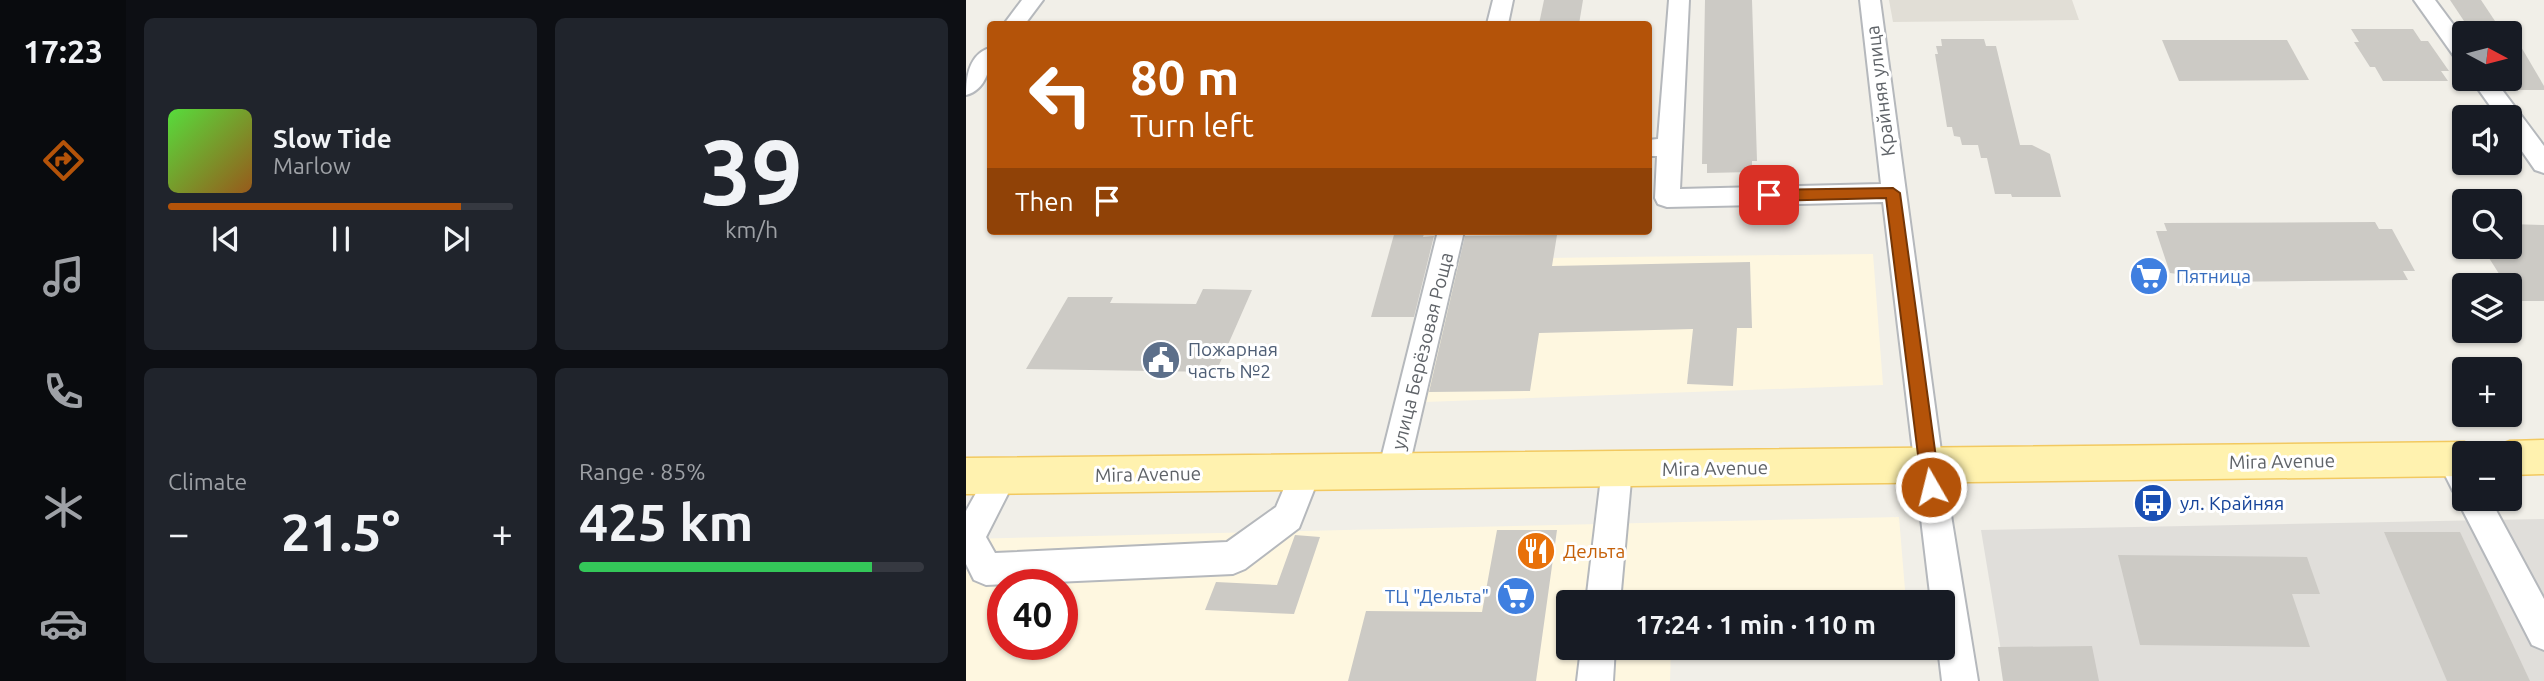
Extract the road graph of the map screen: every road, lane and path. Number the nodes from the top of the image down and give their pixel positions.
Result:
1 (1033, 0) edge
2 (1503, 0) edge
3 (1679, 0) edge
4 (1870, 0) edge
5 (2424, 0) edge
6 (1016, 21) edge
7 (1499, 21) edge
8 (2452, 38) edge
9 (987, 59) edge
10 (966, 88) edge
11 (2491, 91) edge
12 (1659, 148) edge
13 (2544, 163) edge
14 (1893, 193) junction
15 (1450, 235) edge
16 (2544, 457) edge
17 (2522, 458) edge
18 (1928, 466) junction
19 (2452, 466) edge
20 (1617, 469) junction
21 (1394, 471) junction
22 (1306, 472) junction
23 (984, 476) edge
24 (2479, 511) edge
25 (1604, 590) edge
26 (2544, 633) edge
27 (1597, 660) edge
28 (1595, 681) edge
29 (1960, 681) edge

1 - 6 street
2 - 7 street
3 - 12 street
4 - 14 street, Крайняя улица
5 - 8 street
9 - 10 street
11 - 13 street
12 - 14 street
14 - 18 street, Крайняя улица
15 - 21 street, улица Берёзовая Роща
16 - 17 main road
18 - 19 main road, Mira Avenue
18 - 20 main road, Mira Avenue
18 - 29 street, Крайняя улица
20 - 21 main road, Mira Avenue
20 - 25 street
21 - 22 main road, Mira Avenue
22 - 23 main road, Mira Avenue
22 - 23 street
24 - 26 street
27 - 28 street

